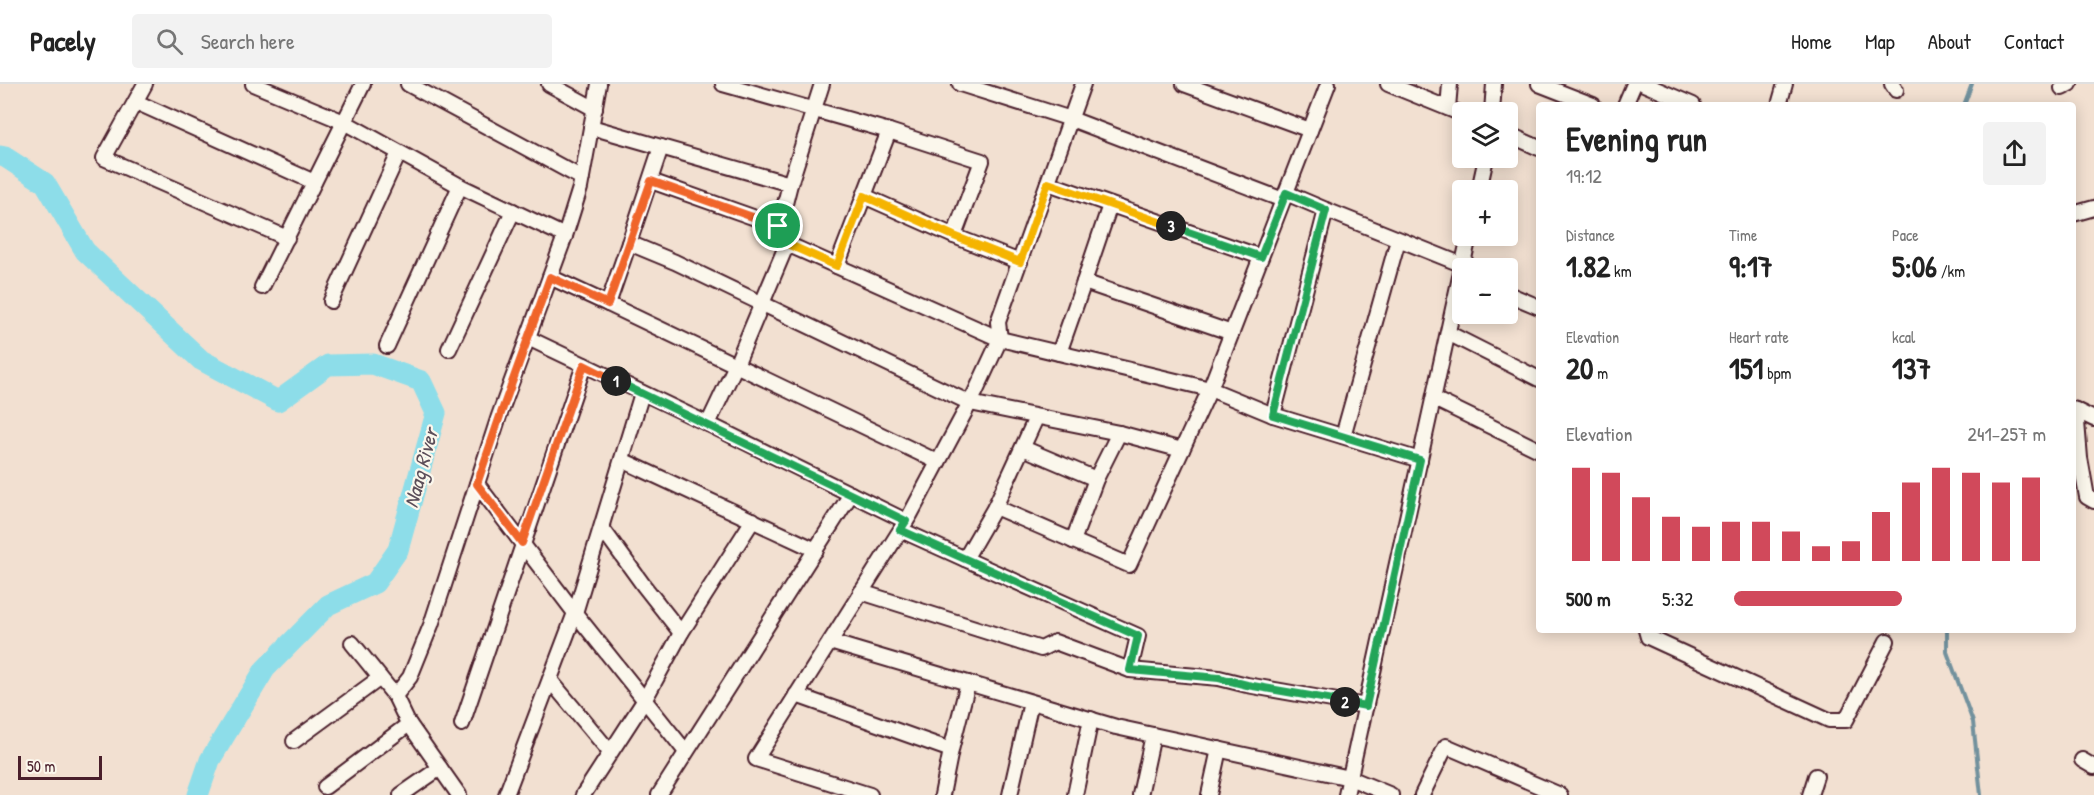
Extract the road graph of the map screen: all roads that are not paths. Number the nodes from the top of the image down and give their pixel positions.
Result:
1 (145, 84) edge
2 (253, 84) edge
3 (363, 84) edge
4 (408, 84) edge
5 (549, 84) edge
6 (599, 84) edge
7 (723, 84) edge
8 (822, 84) edge
9 (960, 84) edge
10 (1083, 84) edge
11 (1184, 84) edge
12 (1328, 84) edge
13 (1388, 84) edge
14 (1450, 84) edge
15 (1494, 84) edge
16 (1539, 84) edge
17 (1634, 84) edge
18 (1644, 84) edge
19 (1785, 84) edge
20 (283, 90) edge
21 (136, 102) junction
22 (1493, 102) edge
23 (1585, 102) edge
24 (1626, 102) edge
25 (1686, 102) edge
26 (1780, 102) edge
27 (1448, 108) junction
28 (595, 109) junction
29 (815, 109) junction
30 (1452, 110) edge
31 (1071, 120) junction
32 (344, 122) junction
33 (591, 127) junction
34 (1310, 130) junction
35 (889, 131) junction
36 (1518, 139) edge
37 (661, 147) junction
38 (1536, 147) edge
39 (399, 153) junction
40 (582, 178) junction
41 (651, 181) junction
42 (314, 182) junction
43 (1048, 183) junction
44 (790, 184) junction
45 (460, 186) junction
46 (864, 196) junction
47 (1284, 197) junction
48 (1110, 205) junction
49 (1326, 210) junction
50 (2093, 210) edge
51 (513, 211) junction
52 (2076, 213) edge
53 (778, 226) junction
54 (954, 236) junction
55 (565, 237) junction
56 (287, 238) junction
57 (1398, 240) junction
58 (629, 243) junction
59 (787, 244) junction
60 (1261, 257) junction
61 (1020, 262) junction
62 (837, 266) junction
63 (1452, 266) edge
64 (550, 277) junction
65 (1084, 282) junction
66 (262, 287) dead end
67 (1518, 298) edge
68 (331, 301) dead end
69 (762, 303) junction
70 (608, 304) junction
71 (1536, 306) edge
72 (1452, 315) edge
73 (1232, 333) junction
74 (1448, 333) junction
75 (528, 339) junction
76 (1000, 339) junction
77 (387, 346) dead end
78 (449, 349) dead end
79 (1059, 353) junction
80 (584, 365) junction
81 (736, 365) junction
82 (1536, 377) edge
83 (1210, 389) junction
84 (642, 393) junction
85 (1434, 399) junction
86 (970, 404) junction
87 (2076, 411) edge
88 (1273, 415) junction
89 (1036, 418) junction
90 (2094, 419) edge
91 (708, 424) junction
92 (2076, 426) edge
93 (1119, 434) junction
94 (1343, 436) junction
95 (1023, 448) junction
96 (1536, 449) edge
97 (1182, 450) junction
98 (622, 460) junction
99 (1420, 460) junction
100 (938, 462) junction
101 (1096, 479) junction
102 (477, 484) junction
103 (851, 494) junction
104 (2094, 501) edge
105 (995, 507) junction
106 (753, 520) junction
107 (903, 525) junction
108 (602, 528) junction
109 (1073, 540) junction
110 (522, 543) junction
111 (816, 550) junction
112 (965, 559) junction
113 (861, 592) junction
114 (574, 613) junction
115 (681, 633) junction
116 (1647, 633) edge
117 (1887, 641) dead end
118 (830, 642) junction
119 (352, 643) dead end
120 (1130, 670) junction
121 (380, 678) junction
122 (550, 680) junction
123 (968, 683) junction
124 (796, 695) junction
125 (395, 696) junction
126 (644, 701) junction
127 (1031, 702) junction
128 (1366, 706) junction
129 (1090, 719) junction
130 (409, 724) junction
131 (462, 724) dead end
132 (1153, 735) junction
133 (294, 741) dead end
134 (1219, 749) junction
135 (951, 750) junction
136 (610, 752) junction
137 (686, 752) junction
138 (440, 768) junction
139 (1816, 776) dead end
140 (1350, 778) junction
141 (325, 787) dead end
142 (664, 793) edge
143 (401, 795) edge
144 (459, 795) edge
145 (506, 795) edge
146 (583, 795) edge
147 (870, 795) edge
148 (942, 795) edge
149 (1010, 795) edge
150 (1075, 795) edge
151 (1140, 795) edge
152 (1209, 795) edge
153 (1346, 795) edge
154 (1391, 795) edge
155 (1422, 795) edge
156 (1560, 795) edge
157 (1810, 795) edge

1 - 21 street
2 - 20 street
3 - 32 street
4 - 40 street
5 - 28 street
6 - 28 street
7 - 29 street
8 - 29 street
9 - 31 street
10 - 31 street
11 - 34 street
12 - 34 street
13 - 27 street
14 - 27 street
15 - 22 street
16 - 23 street
17 - 24 street
18 - 25 street
19 - 26 street
20 - 32 street
21 - 42 street
21 - 56 street
27 - 30 street
28 - 33 street
29 - 35 street
29 - 44 street
31 - 43 street
31 - 47 street
32 - 39 street
32 - 42 street
33 - 37 street
33 - 40 street
34 - 47 street
35 - 46 street
35 - 54 street
36 - 38 street
37 - 41 street
37 - 44 street
39 - 45 street
39 - 68 street
40 - 55 street
41 - 53 street
41 - 58 street
42 - 56 street
43 - 48 street
43 - 61 street
44 - 53 street
45 - 51 street
45 - 77 street
46 - 54 street
46 - 62 street
47 - 49 street
47 - 60 street
48 - 60 street
48 - 65 street
49 - 57 street
49 - 88 street
50 - 52 street
51 - 55 street
51 - 78 street
53 - 59 street
54 - 61 street
55 - 64 street
56 - 66 street
57 - 63 street
57 - 94 street
58 - 69 street
58 - 70 street
59 - 62 street
59 - 69 street
60 - 73 street
61 - 76 street
62 - 76 street
64 - 70 street
64 - 75 street
65 - 73 street
65 - 79 street
67 - 71 street
69 - 81 street
69 - 86 street
70 - 81 street
72 - 74 street
73 - 83 street
74 - 82 street
74 - 85 street
75 - 80 street
75 - 102 street
76 - 79 street
76 - 86 street
79 - 83 street
80 - 84 street
80 - 110 street
81 - 91 street
81 - 100 street
83 - 88 street
83 - 97 street
84 - 91 street
84 - 98 street
85 - 96 street
85 - 99 street
86 - 89 street
86 - 100 street
87 - 90 street
88 - 94 street
89 - 93 street
89 - 95 street
91 - 103 street
92 - 104 street
93 - 97 street
93 - 101 street
94 - 99 street
95 - 101 street
95 - 105 street
97 - 109 street
98 - 106 street
98 - 108 street
99 - 128 street
100 - 107 street
101 - 109 street
102 - 110 street
102 - 125 street
103 - 107 street
103 - 111 street
105 - 109 street
105 - 112 street
106 - 111 street
106 - 115 street
107 - 112 street
107 - 113 street
108 - 114 street
108 - 115 street
110 - 114 street
110 - 131 street
111 - 137 street
112 - 120 street
113 - 118 street
113 - 120 street
114 - 122 street
114 - 126 street
115 - 126 street
116 - 117 street
118 - 123 street
118 - 124 street
119 - 121 street
120 - 128 street
121 - 125 street
121 - 133 street
122 - 136 street
122 - 145 street
123 - 127 street
123 - 135 street
124 - 135 street
124 - 147 street
125 - 130 street
126 - 136 street
126 - 137 street
127 - 129 street
127 - 149 street
128 - 140 street
129 - 132 street
129 - 150 street
130 - 138 street
130 - 141 street
132 - 134 street
132 - 151 street
134 - 140 street
134 - 152 street
135 - 148 street
136 - 146 street
137 - 142 street
138 - 143 street
138 - 144 street
139 - 157 street
140 - 153 street
140 - 154 street
155 - 156 street

